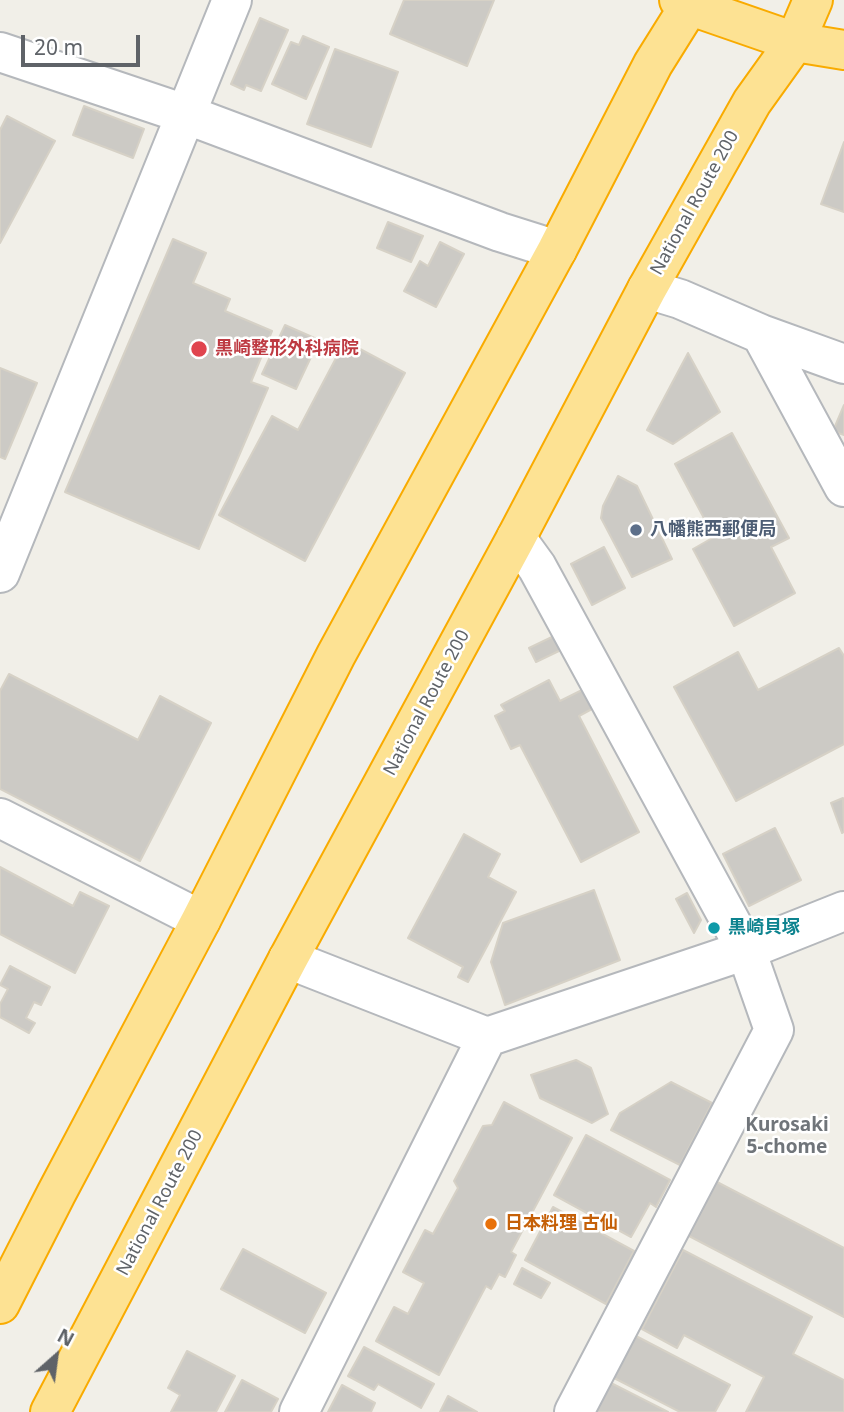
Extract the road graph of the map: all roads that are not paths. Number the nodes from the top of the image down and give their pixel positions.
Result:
1 (232, 0) edge
2 (813, 0) edge
3 (688, 2) edge
4 (795, 42) junction
5 (844, 50) edge
6 (0, 52) edge
7 (186, 114) junction
8 (557, 250) junction
9 (647, 289) junction
10 (761, 334) junction
11 (844, 364) edge
12 (844, 487) edge
13 (516, 538) junction
14 (0, 573) edge
15 (0, 818) edge
16 (844, 911) edge
17 (201, 920) junction
18 (746, 950) junction
19 (289, 959) junction
20 (487, 1037) junction
21 (0, 1304) edge
22 (50, 1412) edge
23 (299, 1412) edge
24 (574, 1412) edge

1 - 7 street
2 - 4 highway, National Route 200
3 - 4 highway
3 - 8 highway
4 - 5 highway
4 - 9 highway, National Route 200
6 - 7 street
7 - 8 street
7 - 14 street
8 - 17 highway
9 - 10 street
9 - 13 highway, National Route 200
10 - 11 street
10 - 12 street
13 - 18 street
13 - 19 highway, National Route 200
15 - 17 street
16 - 18 street
17 - 21 highway
18 - 20 street
18 - 24 street
19 - 20 street
19 - 22 highway, National Route 200
20 - 23 street

